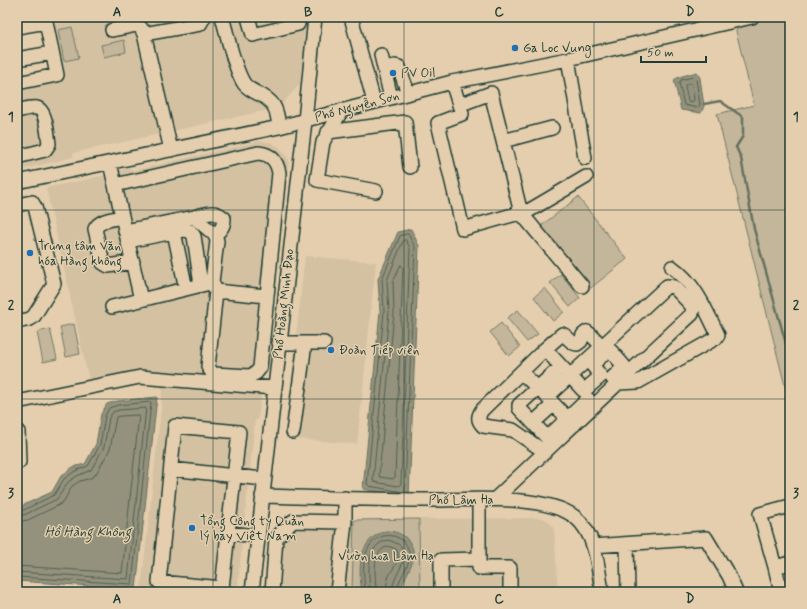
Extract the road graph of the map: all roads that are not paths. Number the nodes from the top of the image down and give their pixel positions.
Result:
1 (204, 17) edge
2 (222, 17) edge
3 (248, 17) edge
4 (295, 17) edge
5 (315, 17) edge
6 (351, 17) edge
7 (752, 17) edge
8 (45, 19) edge
9 (17, 27) edge
10 (112, 30) dead end
11 (144, 34) junction
12 (52, 53) junction
13 (381, 55) dead end
14 (17, 58) edge
15 (568, 59) junction
16 (384, 68) junction
17 (452, 82) junction
18 (17, 83) edge
19 (408, 93) junction
20 (391, 98) junction
21 (374, 102) junction
22 (459, 104) junction
23 (342, 110) junction
24 (17, 111) edge
25 (305, 121) junction
26 (279, 127) junction
27 (552, 128) dead end
28 (328, 132) junction
29 (503, 141) junction
30 (171, 150) junction
31 (17, 157) edge
32 (585, 158) dead end
33 (110, 163) junction
34 (410, 167) dead end
35 (586, 177) dead end
36 (17, 180) edge
37 (115, 185) junction
38 (376, 191) dead end
39 (17, 205) edge
40 (521, 213) junction
41 (122, 217) junction
42 (194, 217) junction
43 (174, 232) junction
44 (215, 235) junction
45 (127, 236) junction
46 (133, 262) junction
47 (672, 266) dead end
48 (210, 286) junction
49 (582, 286) dead end
50 (186, 289) junction
51 (266, 296) junction
52 (141, 300) junction
53 (112, 307) dead end
54 (17, 322) edge
55 (279, 343) junction
56 (305, 343) junction
57 (324, 343) dead end
58 (602, 346) junction
59 (545, 349) junction
60 (521, 372) junction
61 (555, 372) dead end
62 (570, 376) junction
63 (618, 383) junction
64 (274, 388) junction
65 (546, 396) junction
66 (17, 402) edge
67 (571, 421) junction
68 (533, 423) junction
69 (17, 431) edge
70 (294, 432) dead end
71 (549, 445) junction
72 (19, 462) dead end
73 (171, 469) junction
74 (234, 476) junction
75 (264, 479) junction
76 (262, 496) junction
77 (345, 498) junction
78 (495, 499) junction
79 (479, 500) junction
80 (790, 506) edge
81 (345, 522) junction
82 (228, 533) junction
83 (258, 536) junction
84 (627, 544) junction
85 (593, 546) junction
86 (479, 559) junction
87 (790, 563) edge
88 (775, 567) junction
89 (252, 592) edge
90 (272, 592) edge
91 (337, 592) edge
92 (441, 592) edge
93 (510, 592) edge
94 (602, 592) edge
95 (628, 592) edge
96 (736, 592) edge
97 (781, 592) edge

1 - 11 street
2 - 26 street
3 - 4 street
5 - 25 street, Phố Hoàng Minh Đạo
6 - 21 street
7 - 15 street, Phố Nguyễn Sơn
8 - 9 street
8 - 12 street
10 - 11 street
11 - 30 street
12 - 14 street
12 - 18 street
13 - 16 street
15 - 17 street, Phố Nguyễn Sơn
15 - 32 street
16 - 19 street
16 - 20 street
17 - 19 street, Phố Nguyễn Sơn
17 - 22 street
19 - 20 street, Phố Nguyễn Sơn
20 - 21 street, Phố Nguyễn Sơn
21 - 23 street, Phố Nguyễn Sơn
22 - 29 street
22 - 40 street
23 - 25 street, Phố Nguyễn Sơn
23 - 28 street
24 - 31 street
25 - 26 street, Phố Nguyễn Sơn
25 - 55 street, Phố Hoàng Minh Đạo
26 - 30 street, Phố Nguyễn Sơn
27 - 29 street
28 - 34 street
28 - 38 street
29 - 40 street
30 - 33 street, Phố Nguyễn Sơn
33 - 36 street, Phố Nguyễn Sơn
33 - 37 street
35 - 40 street
37 - 41 street
37 - 51 street
39 - 54 street
40 - 49 street
41 - 45 street
41 - 46 street
42 - 44 street
42 - 44 street
42 - 45 street
43 - 45 street
43 - 48 street
43 - 50 street
44 - 48 street
45 - 46 street
46 - 52 street
47 - 63 street
48 - 50 street
48 - 51 street
48 - 51 street
50 - 52 street
52 - 53 street
55 - 56 street
55 - 64 street, Phố Hoàng Minh Đạo
56 - 57 street
56 - 70 street
58 - 59 street
58 - 62 street
58 - 63 street
59 - 60 street
59 - 62 street
60 - 65 street
60 - 71 street
61 - 65 street
62 - 65 street
62 - 67 street
63 - 67 street
64 - 66 street
64 - 75 street, Phố Hoàng Minh Đạo
65 - 67 street
65 - 68 street
65 - 68 street
67 - 71 street
68 - 71 street
69 - 72 street
71 - 78 street
73 - 74 street
73 - 74 street
73 - 82 street
74 - 75 street
74 - 82 street
75 - 76 street, Phố Hoàng Minh Đạo
76 - 77 street, Phố Lâm Hạ
76 - 83 street, Phố Hoàng Minh Đạo
77 - 79 street, Phố Lâm Hạ
77 - 81 street
78 - 79 street, Phố Lâm Hạ
78 - 85 street, Phố Lâm Hạ
79 - 86 street
80 - 88 street
81 - 90 street
81 - 91 street
82 - 83 street
83 - 89 street, Phố Hoàng Minh Đạo
84 - 85 street
84 - 95 street
84 - 96 street
85 - 94 street, Phố Lâm Hạ
86 - 92 street
86 - 93 street
87 - 88 street
88 - 97 street

